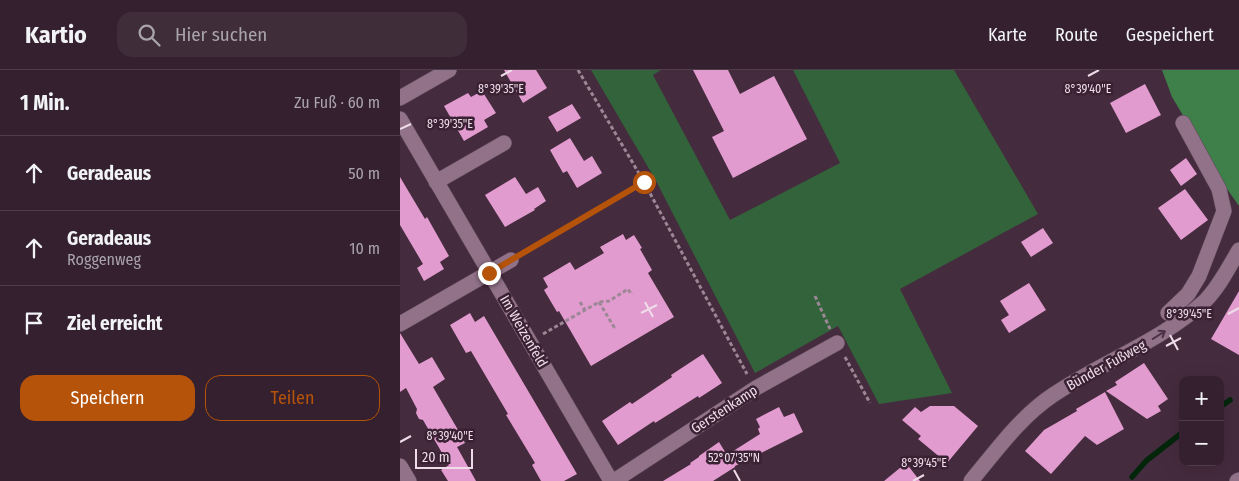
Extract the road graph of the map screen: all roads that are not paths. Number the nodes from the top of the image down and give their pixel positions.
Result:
1 (448, 70) edge
2 (400, 98) edge
3 (400, 119) edge
4 (1183, 123) dead end
5 (504, 143) dead end
6 (436, 182) junction
7 (1239, 250) edge
8 (512, 260) road end
9 (489, 273) junction
10 (1168, 313) dead end
11 (400, 324) edge
12 (837, 344) dead end
13 (400, 466) edge
14 (409, 481) edge
15 (612, 481) edge
16 (971, 481) edge

1 - 2 street
3 - 6 street, Im Weizenfeld
4 - 10 street
5 - 6 street
6 - 9 street, Im Weizenfeld
16 -> 7 street, Bünder Fußweg
8 - 9 street
9 - 11 street
9 - 15 street, Im Weizenfeld
12 - 15 street, Gerstenkamp
13 - 14 street

